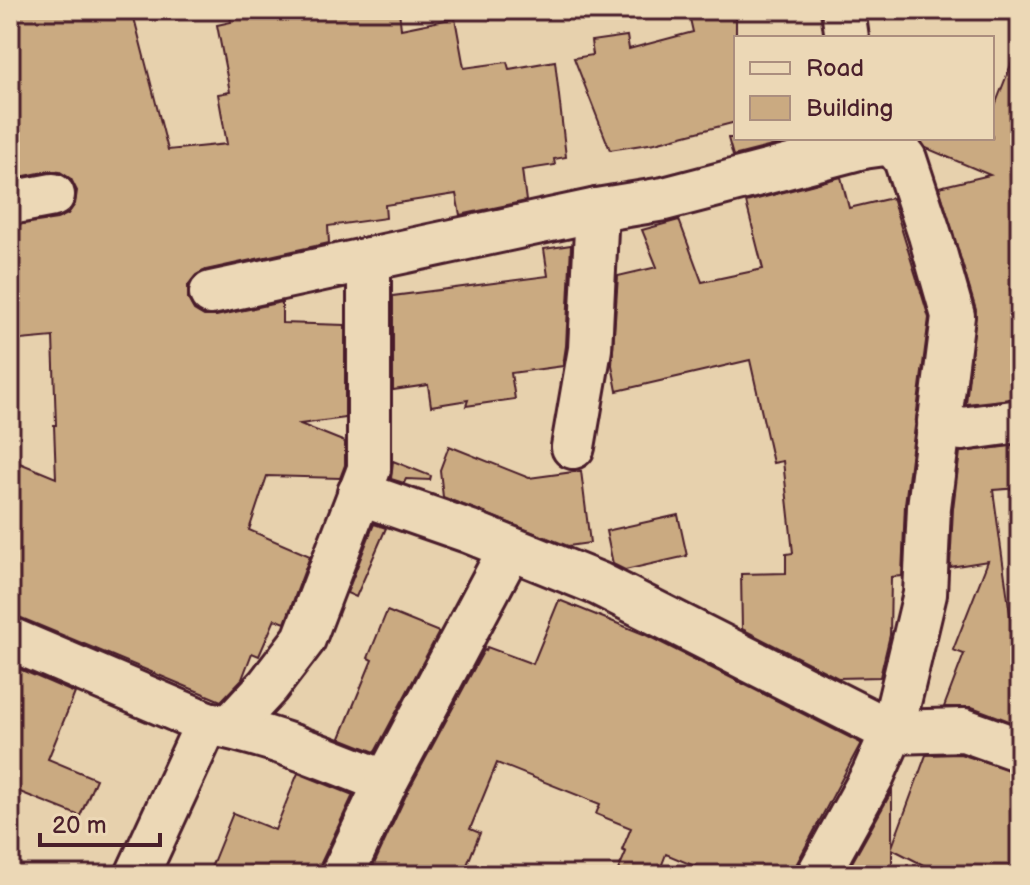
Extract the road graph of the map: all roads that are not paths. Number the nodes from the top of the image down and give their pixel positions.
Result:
1 (843, 10) edge
2 (847, 36) edge
3 (862, 143) edge
4 (53, 195) dead end
5 (10, 203) edge
6 (597, 210) junction
7 (369, 259) junction
8 (211, 293) dead end
9 (939, 421) junction
10 (1020, 421) edge
11 (573, 447) dead end
12 (359, 493) junction
13 (510, 549) junction
14 (12, 644) edge
15 (218, 725) junction
16 (892, 732) junction
17 (1020, 750) edge
18 (386, 782) junction
19 (137, 875) edge
20 (342, 875) edge
21 (818, 875) edge

1 - 2 street
3 - 6 street
3 - 9 street
4 - 5 street
6 - 7 street
6 - 11 street
7 - 8 street
7 - 12 street
9 - 10 street
9 - 16 street
12 - 13 street
12 - 15 street
13 - 16 street
13 - 18 street
14 - 15 street
15 - 18 street
15 - 19 street
16 - 17 street
16 - 21 street
18 - 20 street

